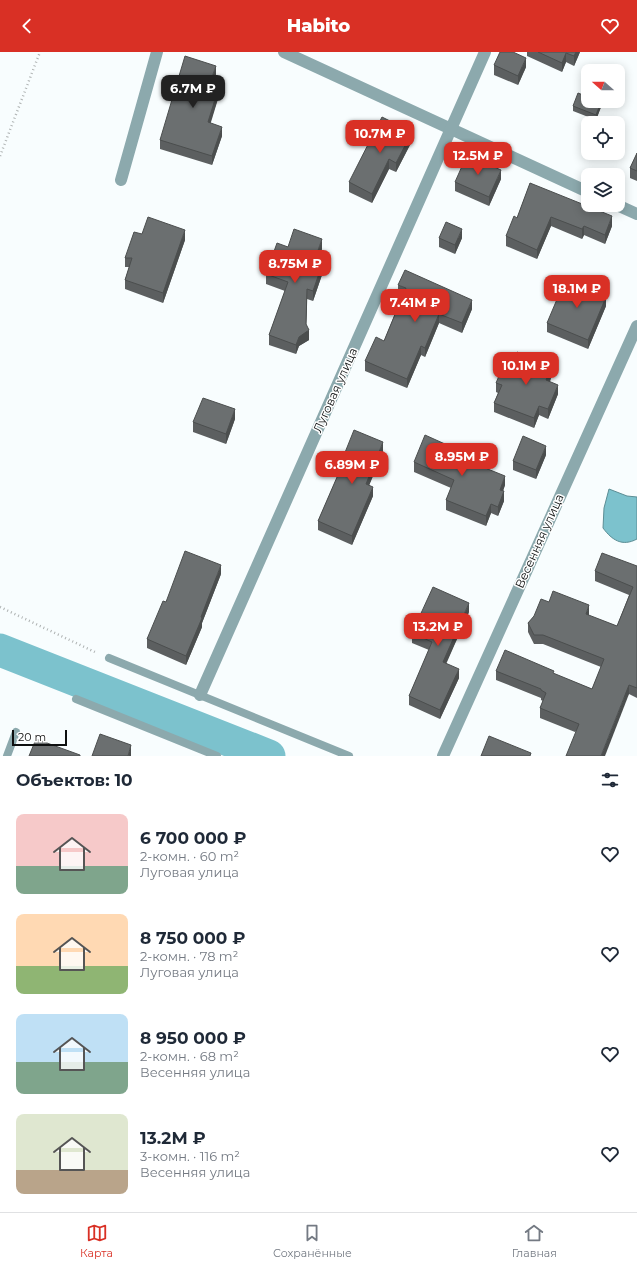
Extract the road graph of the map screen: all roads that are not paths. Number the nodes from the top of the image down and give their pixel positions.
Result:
1 (158, 52) edge
2 (284, 52) edge
3 (485, 52) edge
4 (451, 130) junction
5 (121, 180) dead end
6 (581, 189) edge
7 (625, 209) edge
8 (637, 214) edge
9 (637, 326) edge
10 (109, 658) road end
11 (200, 695) junction
12 (76, 699) dead end
13 (16, 732) dead end
14 (7, 756) edge
15 (217, 756) edge
16 (349, 756) edge
17 (442, 756) edge

1 - 5 street
2 - 4 street
3 - 4 street, Луговая улица
4 - 6 street
4 - 11 street, Луговая улица
7 - 8 street
9 - 17 street, Весенняя улица
10 - 11 lane
11 - 16 lane
12 - 15 lane
13 - 14 lane

